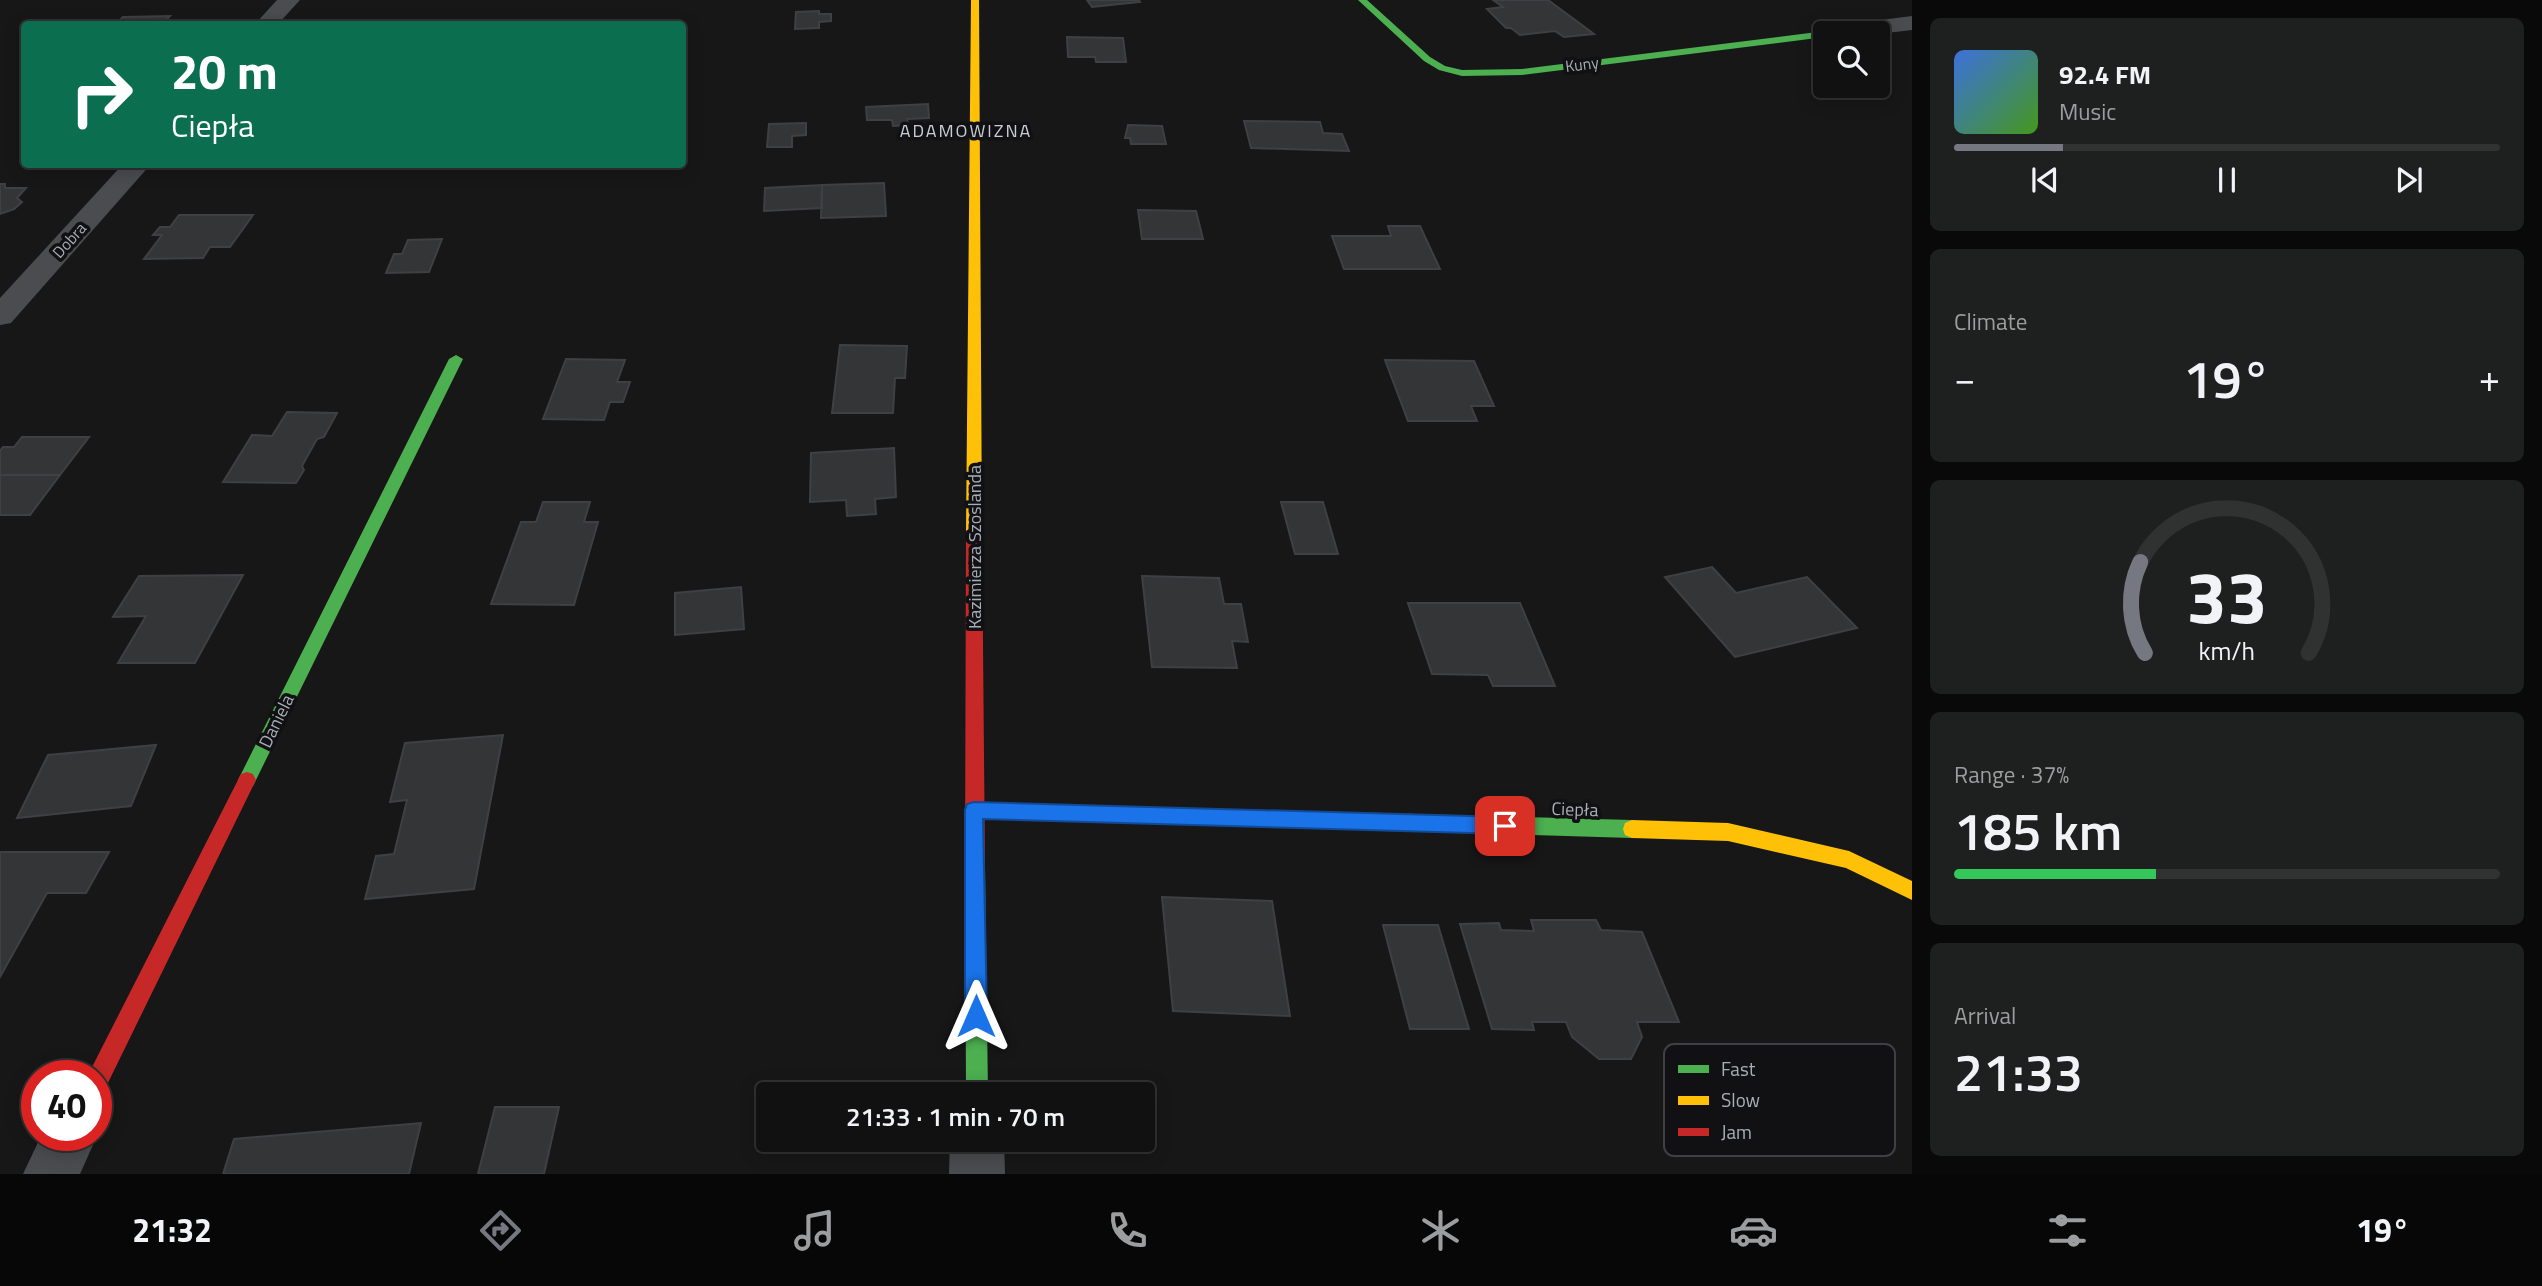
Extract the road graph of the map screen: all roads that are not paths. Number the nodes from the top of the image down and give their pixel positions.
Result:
1 (289, 0) edge
2 (975, 0) edge
3 (1362, 0) edge
4 (269, 21) edge
5 (1912, 23) edge
6 (1890, 26) edge
7 (1813, 36) edge
8 (134, 168) edge
9 (0, 316) edge
10 (456, 359) dead end
11 (974, 810) junction
12 (1912, 891) edge
13 (107, 1060) edge
14 (977, 1082) edge
15 (62, 1151) edge
16 (977, 1152) edge
17 (51, 1174) edge
18 (978, 1174) edge

1 - 4 street
2 - 11 street, Kazimierza Szoslanda
3 - 7 street, Kuny
5 - 6 street
8 - 9 street, Dobra
10 - 13 street, Daniela
11 - 12 street, Ciepła
11 - 14 street, Kazimierza Szoslanda
15 - 17 street
16 - 18 street

